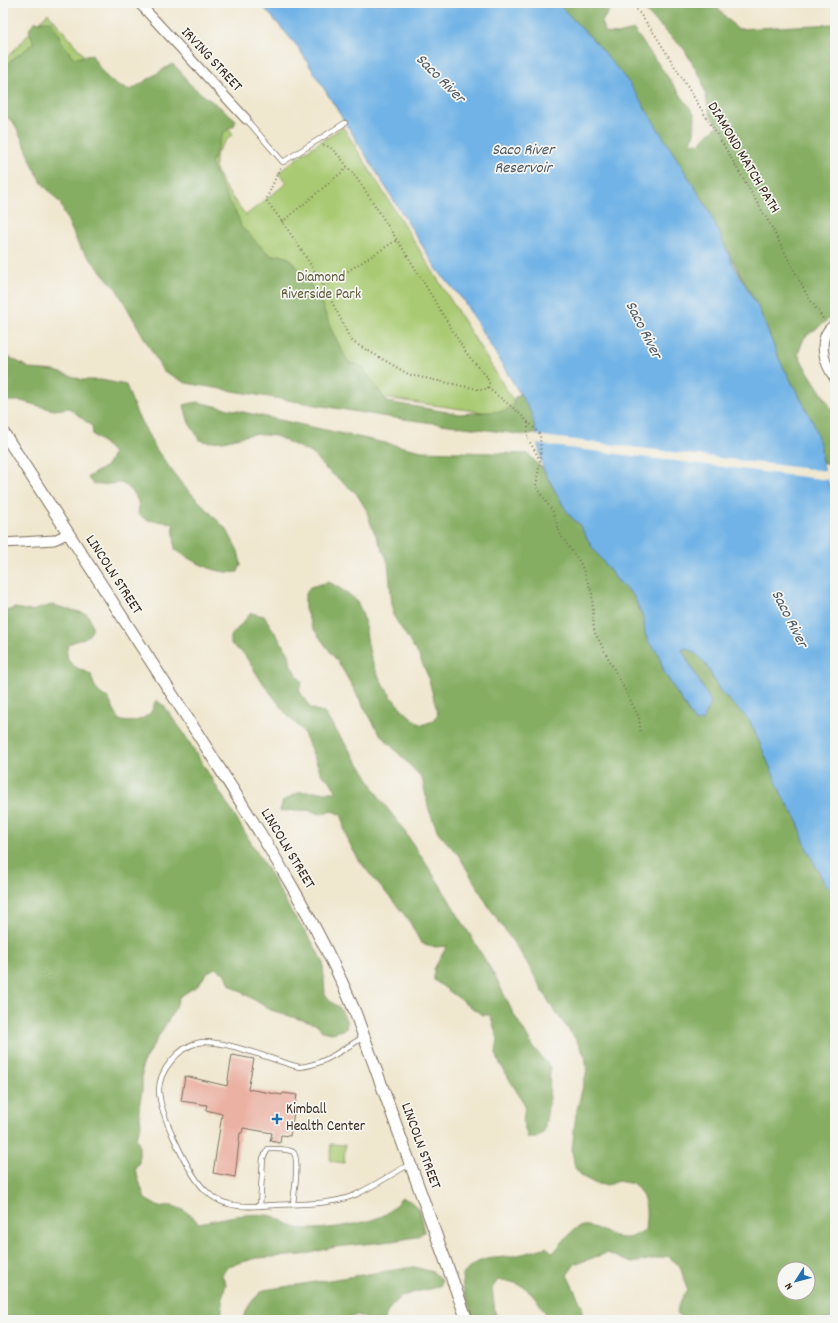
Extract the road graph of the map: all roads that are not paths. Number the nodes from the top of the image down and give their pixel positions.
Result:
1 (139, 3) edge
2 (246, 119) joint
3 (345, 123) dead end
4 (832, 326) edge
5 (835, 379) edge
6 (3, 432) edge
7 (69, 533) junction
8 (3, 543) edge
9 (364, 1037) junction
10 (410, 1164) junction
11 (293, 1204) junction
12 (260, 1206) junction
13 (467, 1320) edge

1 - 2 street, IRVING STREET
2 - 3 lane
4 - 5 street
6 - 7 street, LINCOLN STREET
7 - 8 street
7 - 9 street, LINCOLN STREET
9 - 10 street, LINCOLN STREET
9 - 12 lane
10 - 11 lane
10 - 13 street, LINCOLN STREET
11 - 12 lane
11 - 12 lane

